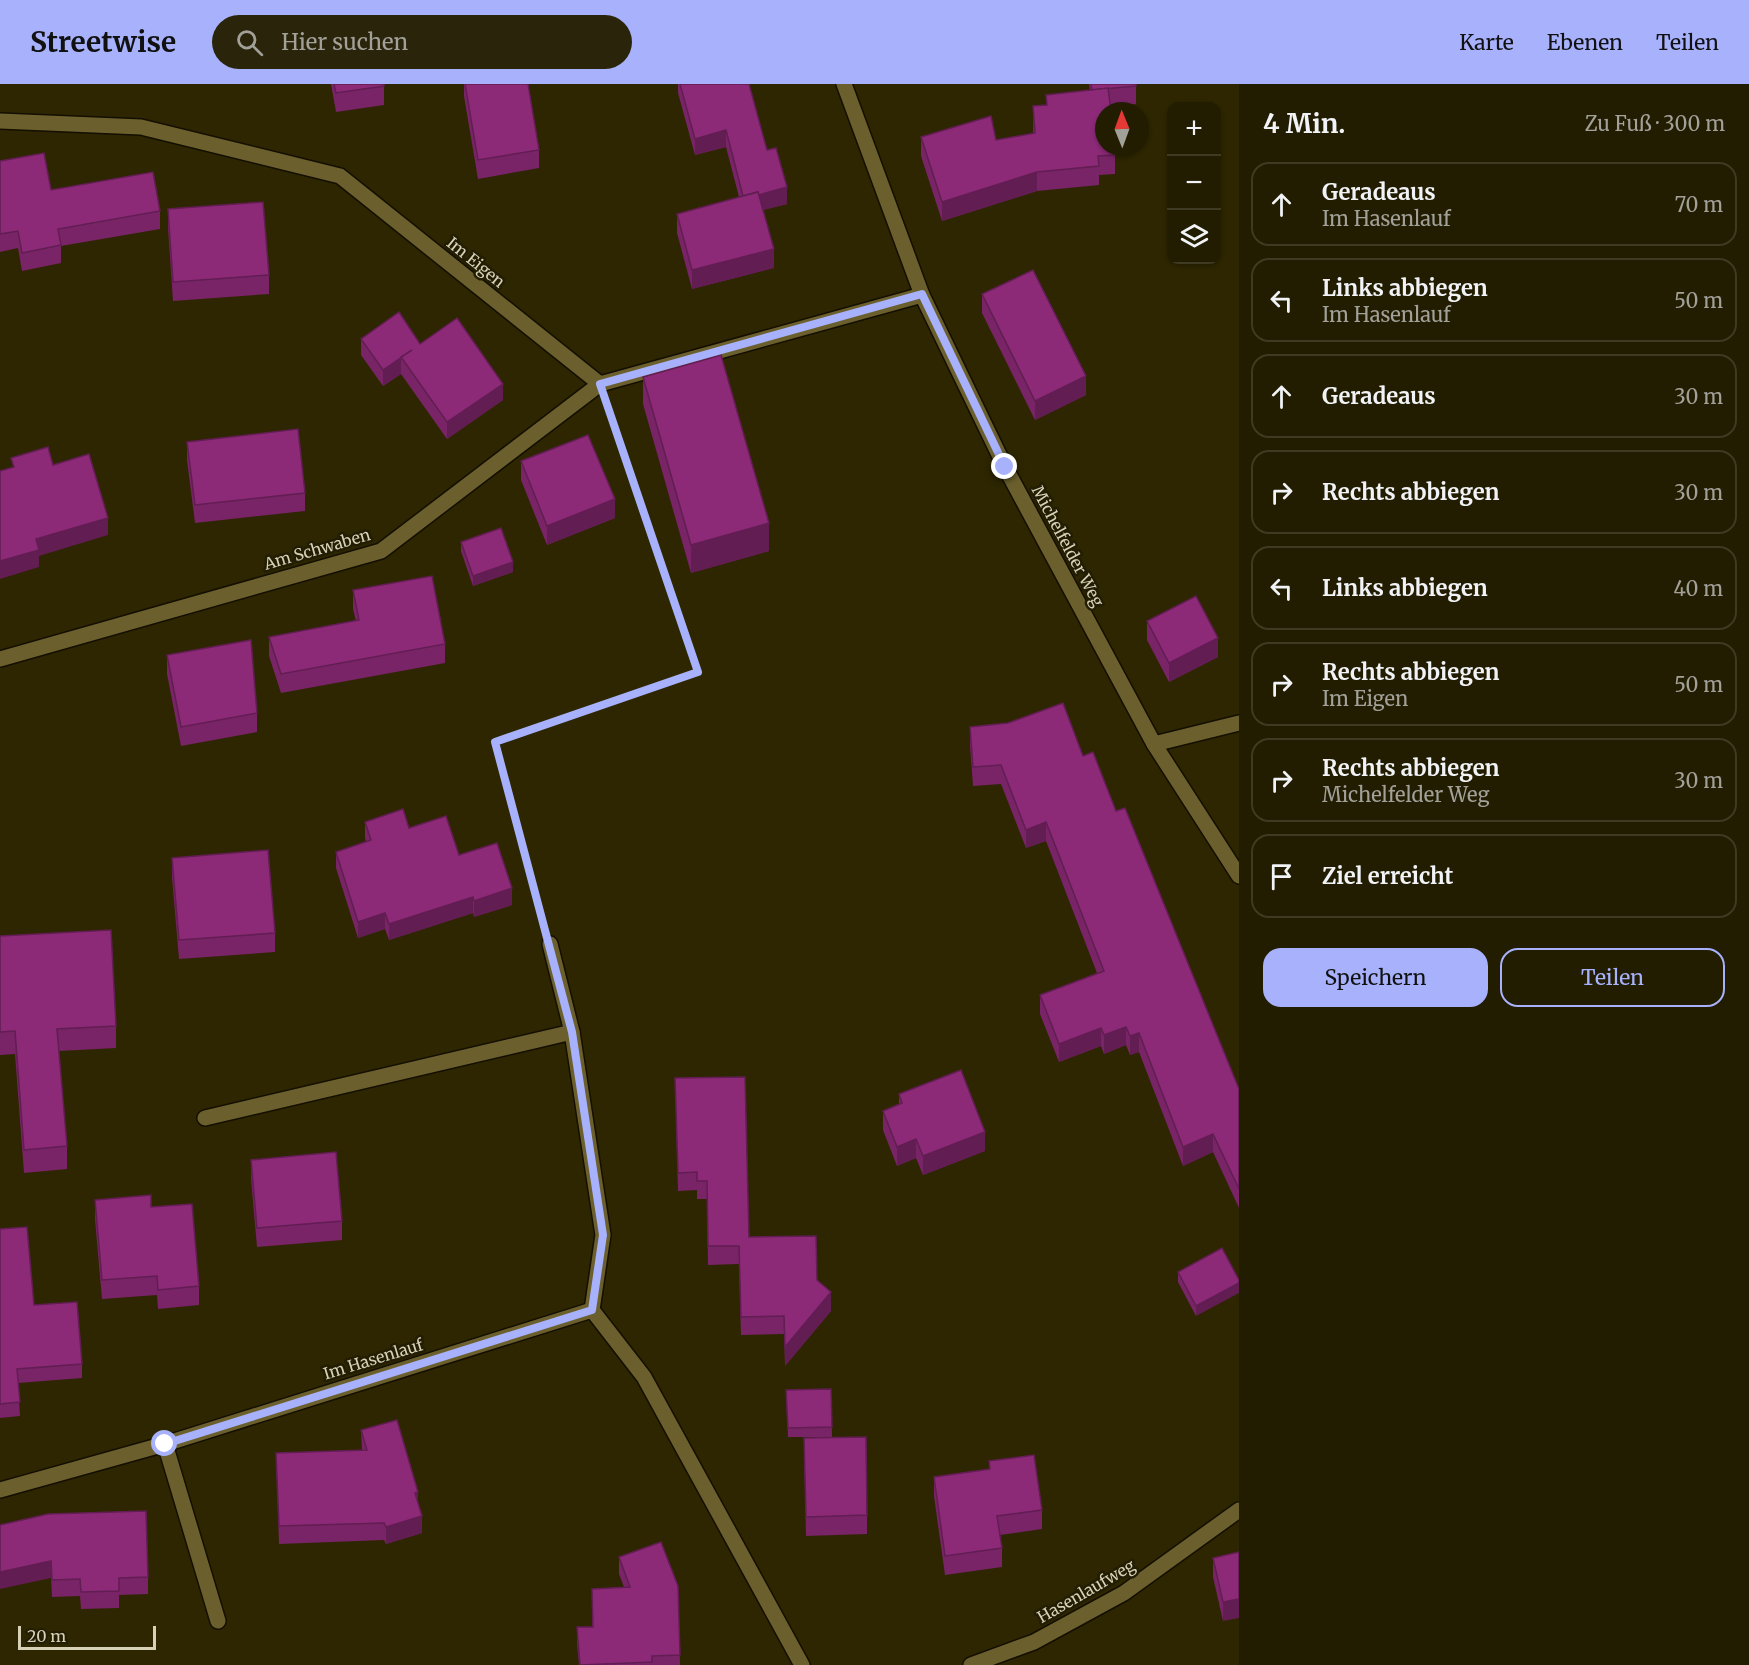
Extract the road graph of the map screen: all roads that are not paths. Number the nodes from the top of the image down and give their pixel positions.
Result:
1 (844, 84) edge
2 (0, 121) edge
3 (922, 294) junction
4 (600, 384) junction
5 (0, 659) edge
6 (1239, 723) edge
7 (1154, 744) junction
8 (1239, 876) edge
9 (550, 944) road end
10 (572, 1032) junction
11 (205, 1118) dead end
12 (592, 1310) junction
13 (165, 1444) junction
14 (0, 1490) edge
15 (1239, 1510) edge
16 (218, 1621) dead end
17 (802, 1665) edge
18 (971, 1665) edge

1 - 3 street, Michelfelder Weg
2 - 4 street, Im Eigen
3 - 4 street
3 - 7 street, Michelfelder Weg
4 - 5 street, Am Schwaben
6 - 7 street
7 - 8 street, Michelfelder Weg
9 - 10 street
10 - 11 street
10 - 12 street
12 - 13 street, Im Hasenlauf
12 - 17 street
13 - 14 street, Im Hasenlauf
13 - 16 street
15 - 18 street, Hasenlaufweg

